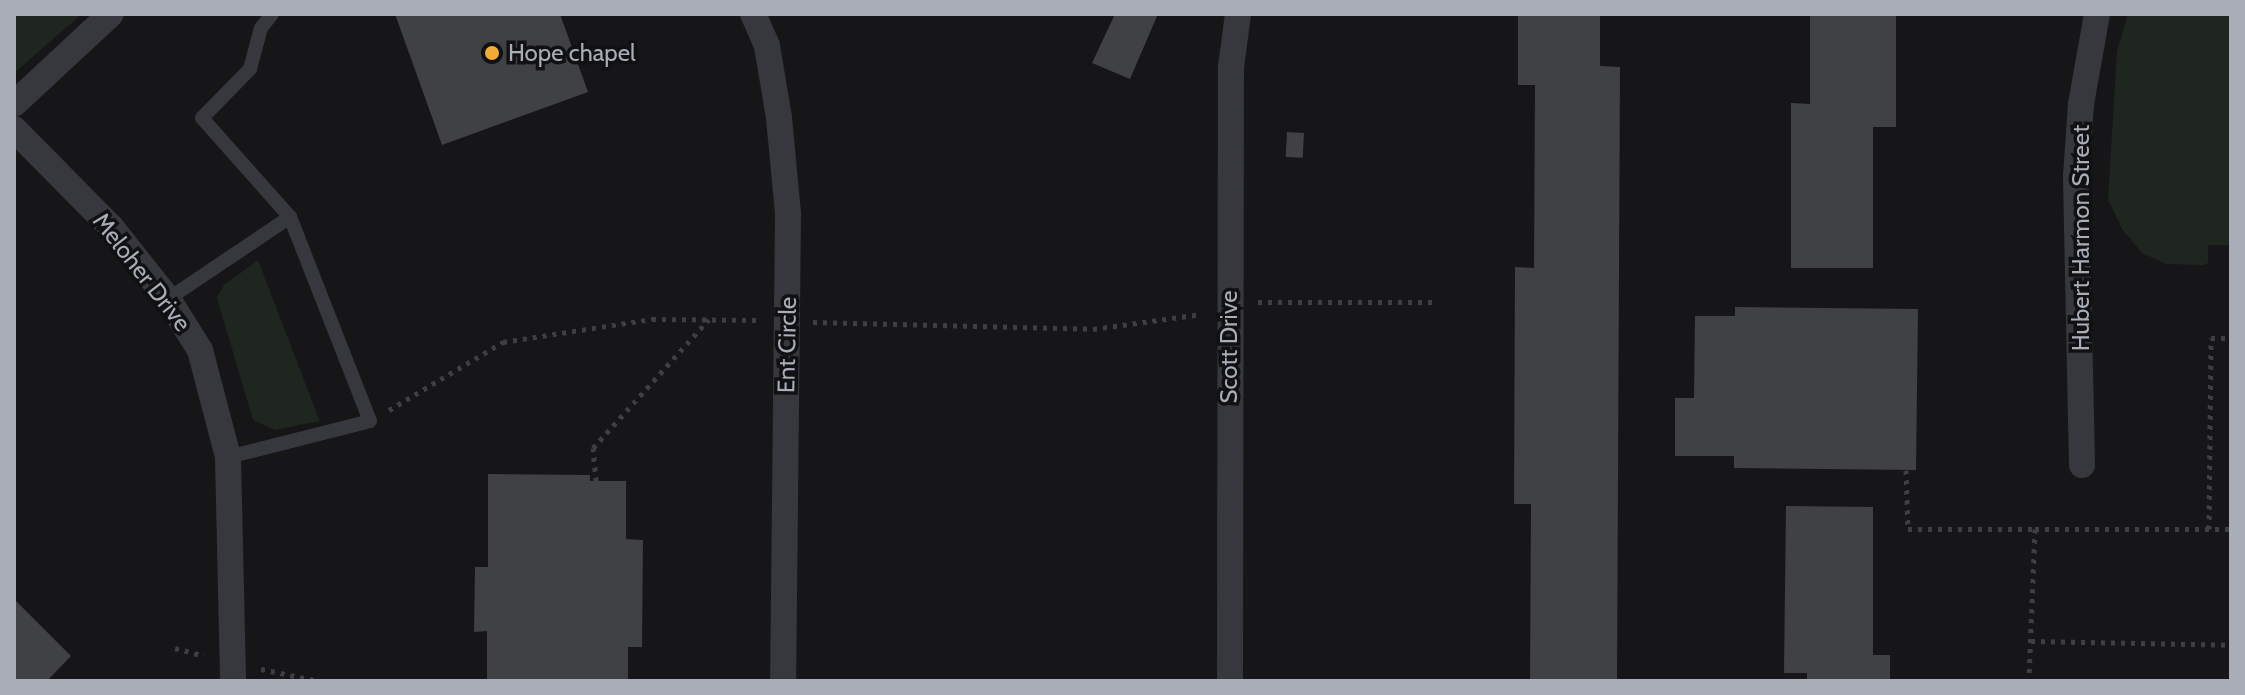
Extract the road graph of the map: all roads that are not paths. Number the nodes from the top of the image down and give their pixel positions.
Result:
1 (111, 14) edge
2 (272, 14) edge
3 (753, 14) edge
4 (1238, 14) edge
5 (2097, 14) edge
6 (14, 104) edge
7 (14, 129) edge
8 (290, 217) junction
9 (168, 299) junction
10 (228, 457) junction
11 (2082, 465) dead end
12 (233, 681) edge
13 (783, 681) edge
14 (1230, 681) edge

1 - 6 street
2 - 8 lane
3 - 13 street, Ent Circle
4 - 14 street, Scott Drive
5 - 11 street, Hubert Harmon Street
7 - 9 street, Meloher Drive
8 - 9 lane
8 - 10 lane
9 - 10 street, Meloher Drive
10 - 12 street, Meloher Drive

